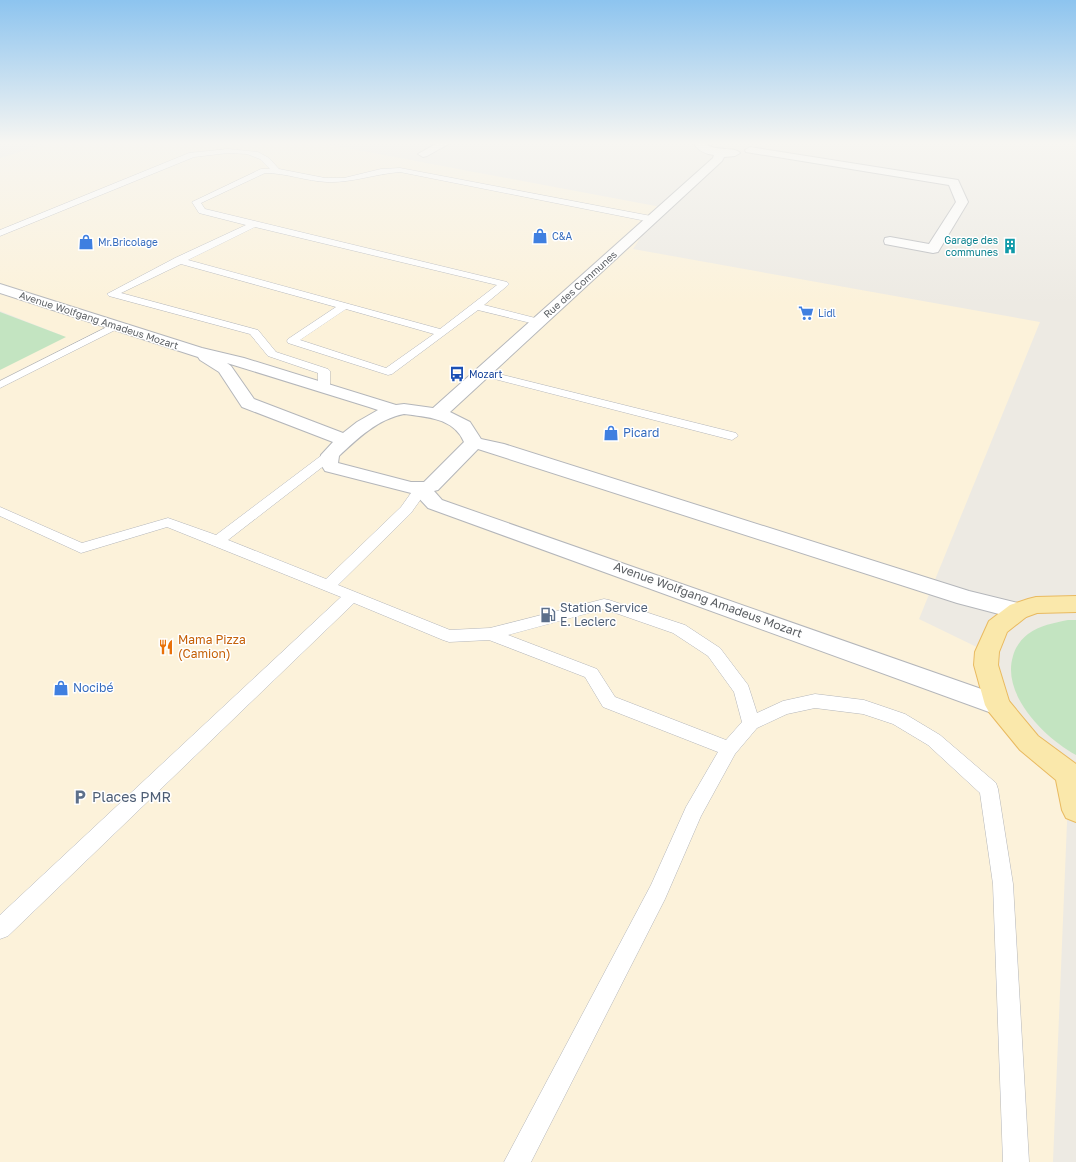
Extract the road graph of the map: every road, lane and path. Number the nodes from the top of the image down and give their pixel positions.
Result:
1 (91, 196) edge
2 (209, 196) edge
3 (534, 196) edge
4 (676, 196) edge
5 (960, 196) edge
6 (651, 219) junction
7 (254, 224) junction
8 (0, 233) edge
9 (890, 241) dead end
10 (178, 260) junction
11 (0, 288) edge
12 (344, 306) junction
13 (476, 306) junction
14 (539, 322) junction
15 (117, 325) junction
16 (442, 333) junction
17 (198, 352) junction
18 (483, 373) junction
19 (0, 385) edge
20 (324, 387) junction
21 (392, 410) junction
22 (438, 413) junction
23 (732, 436) dead end
24 (346, 440) junction
25 (474, 443) junction
26 (330, 455) junction
27 (421, 489) junction
28 (0, 511) edge
29 (218, 541) junction
30 (328, 586) junction
31 (352, 596) junction
32 (1076, 604) edge
33 (1018, 611) junction
34 (490, 634) junction
35 (998, 705) junction
36 (750, 723) junction
37 (729, 749) junction
38 (1073, 775) edge
39 (1076, 810) edge
40 (0, 929) edge
41 (517, 1162) edge
42 (1016, 1162) edge

1 - 8 lane
2 - 7 lane
3 - 6 lane
4 - 6 street, Rue des Communes
5 - 9 street
6 - 14 street, Rue des Communes
7 - 10 lane
7 - 13 lane
10 - 12 lane
10 - 20 lane
11 - 15 street, Avenue Wolfgang Amadeus Mozart
12 - 16 lane
12 - 16 lane
13 - 14 lane
13 - 16 lane
14 - 18 street, Rue des Communes
15 - 17 street, Avenue Wolfgang Amadeus Mozart
15 - 19 lane
17 - 20 street, Avenue Wolfgang Amadeus Mozart
17 - 24 street, Avenue Wolfgang Amadeus Mozart
18 - 22 street, Rue des Communes
18 - 23 lane
20 - 21 street, Avenue Wolfgang Amadeus Mozart
21 - 22 street
21 - 24 street
22 - 25 street
24 - 26 street
25 - 27 street
25 - 33 street
26 - 27 street
26 - 29 lane
27 - 30 lane
27 - 35 street, Avenue Wolfgang Amadeus Mozart
28 - 29 lane
29 - 30 lane
30 - 31 lane
31 - 34 lane
31 - 40 lane
32 - 33 main road
33 - 35 main road
34 - 36 lane
34 - 37 lane
35 - 38 main road
36 - 37 lane
36 - 42 lane
37 - 41 lane
38 - 39 main road

